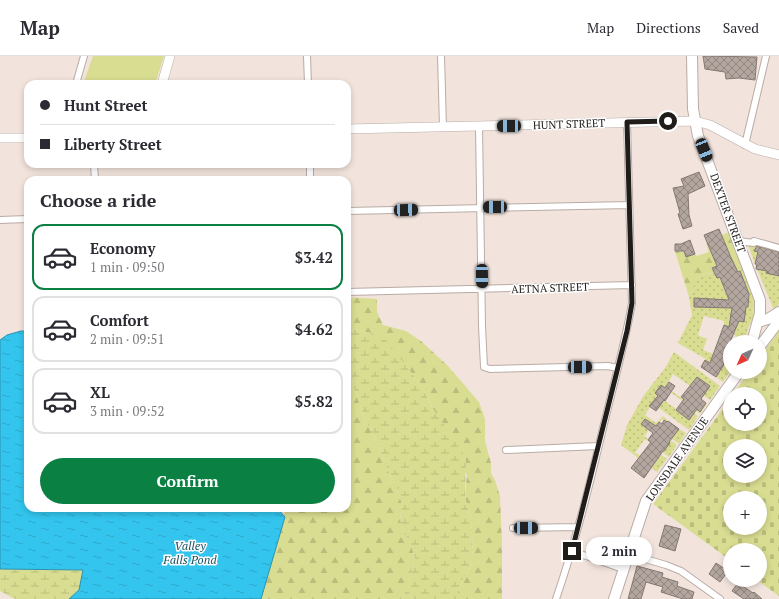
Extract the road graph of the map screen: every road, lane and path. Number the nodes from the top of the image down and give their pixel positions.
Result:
1 (84, 56) edge
2 (170, 56) edge
3 (307, 56) edge
4 (441, 56) edge
5 (692, 56) edge
6 (766, 56) edge
7 (77, 80) edge
8 (163, 80) edge
9 (308, 80) edge
10 (695, 121) junction
11 (627, 122) junction
12 (479, 126) junction
13 (443, 128) junction
14 (351, 130) edge
15 (0, 138) edge
16 (24, 138) edge
17 (745, 145) junction
18 (779, 155) edge
19 (629, 205) junction
20 (480, 208) junction
21 (351, 211) edge
22 (24, 219) edge
23 (0, 220) edge
24 (738, 241) junction
25 (779, 248) edge
26 (632, 285) junction
27 (482, 290) junction
28 (351, 292) edge
29 (779, 312) edge
30 (779, 321) edge
31 (758, 322) junction
32 (754, 335) edge
33 (767, 337) edge
34 (617, 368) junction
35 (734, 379) edge
36 (598, 446) junction
37 (506, 450) dead end
38 (578, 527) junction
39 (512, 528) dead end
40 (572, 551) junction
41 (628, 554) junction
42 (623, 569) junction
43 (556, 599) edge
44 (614, 599) edge
45 (720, 599) edge

1 - 7 street
2 - 8 main road
3 - 9 street
4 - 13 street
5 - 10 main road, DEXTER STREET
6 - 17 street
10 - 11 main road, HUNT STREET
10 - 17 main road, HUNT STREET
10 - 24 main road, DEXTER STREET
11 - 12 main road, HUNT STREET
11 - 19 street
12 - 13 main road, HUNT STREET
12 - 20 street
13 - 14 main road, HUNT STREET
15 - 16 main road
17 - 18 main road, HUNT STREET
19 - 20 street
19 - 26 street
20 - 21 street
20 - 27 street
22 - 23 street
24 - 25 street
24 - 31 main road, DEXTER STREET
26 - 27 street, AETNA STREET
26 - 34 street
27 - 28 street, AETNA STREET
27 - 34 street
29 - 31 main road
30 - 33 main road
31 - 32 main road
34 - 36 street
35 - 41 main road, LONSDALE AVENUE
36 - 37 street
36 - 38 street
38 - 39 street
38 - 40 street
40 - 42 street
40 - 43 street
41 - 42 main road, LONSDALE AVENUE
41 - 45 street
42 - 44 main road, LONSDALE AVENUE

